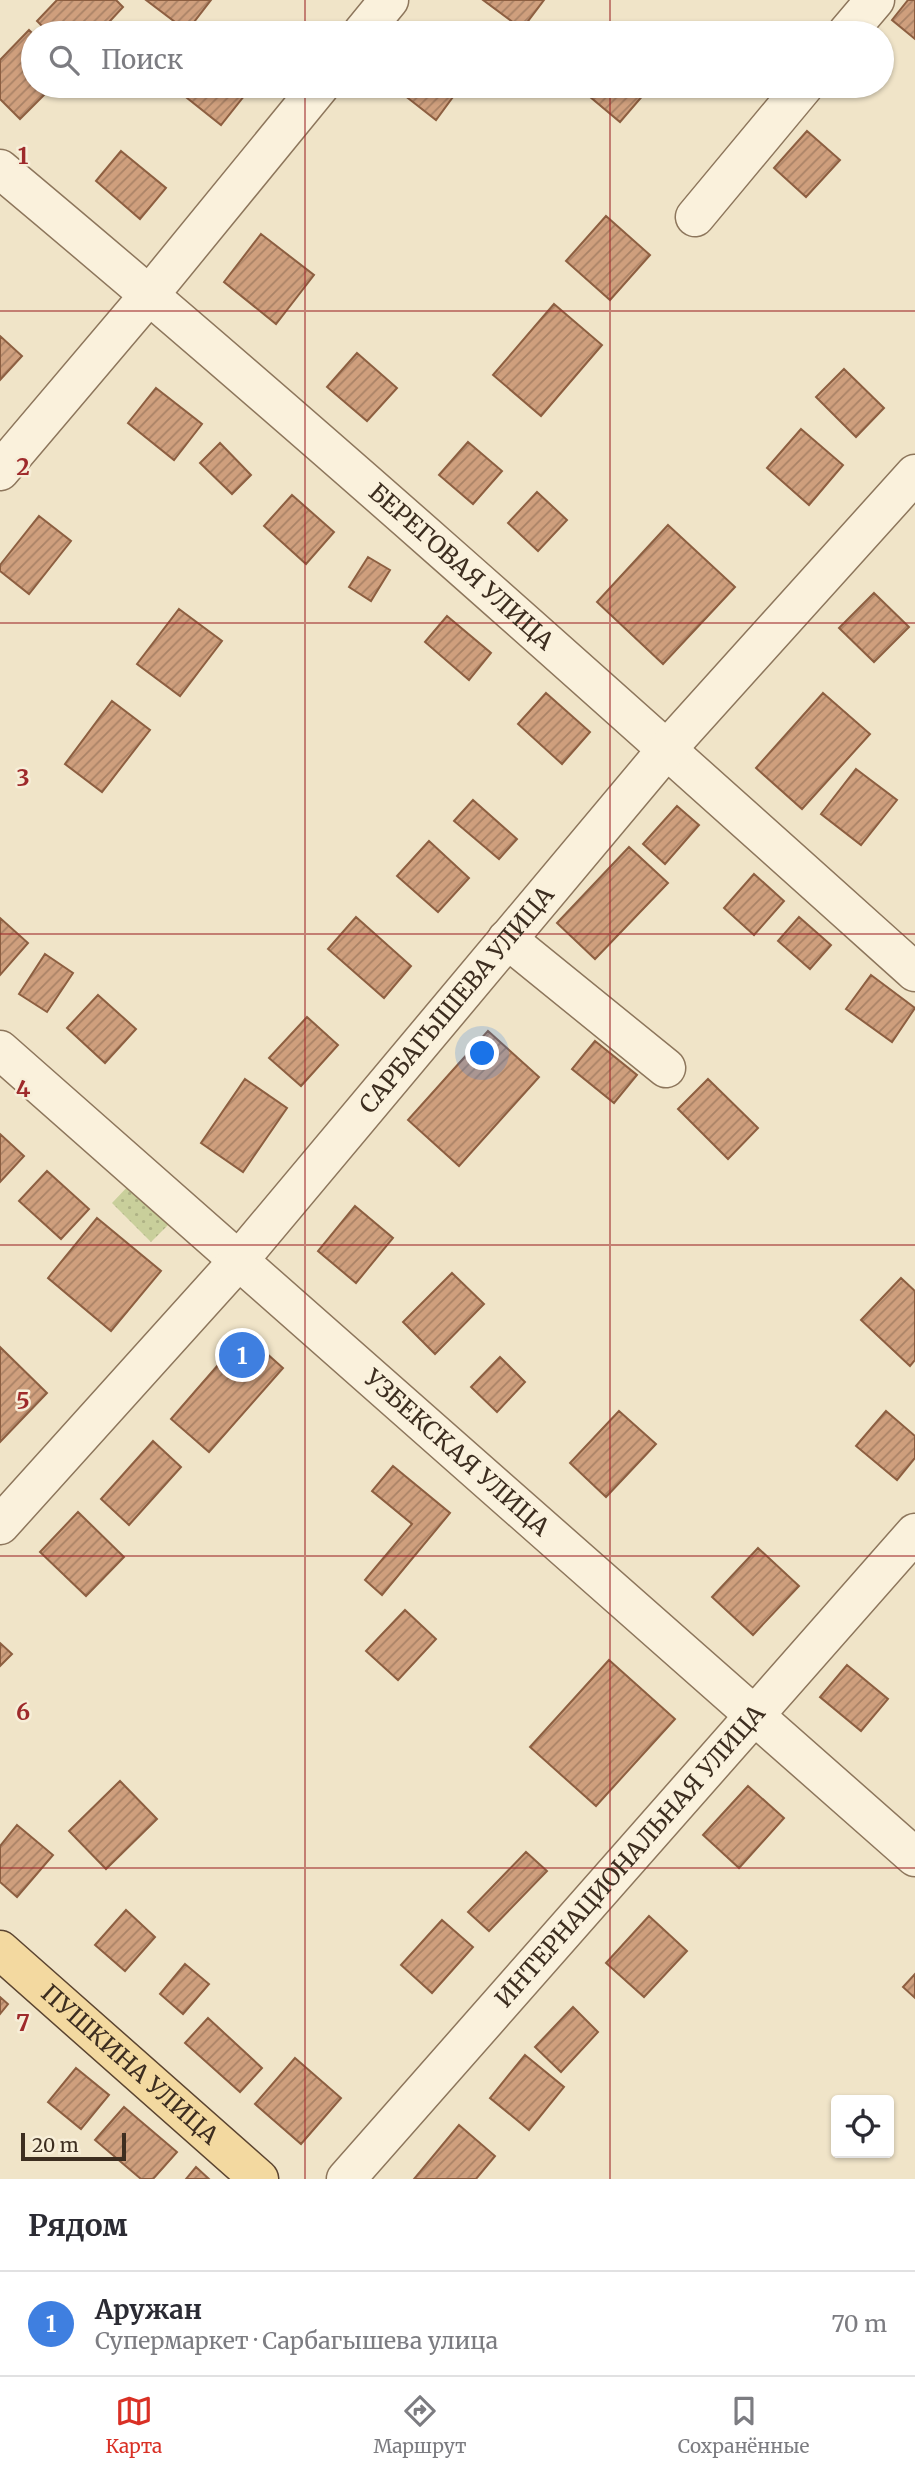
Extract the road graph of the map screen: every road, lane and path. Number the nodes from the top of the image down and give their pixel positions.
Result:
1 (389, 0) edge
2 (875, 0) edge
3 (372, 21) edge
4 (857, 21) edge
5 (310, 98) edge
6 (794, 98) edge
7 (0, 169) edge
8 (695, 217) dead end
9 (150, 294) junction
10 (0, 471) edge
11 (915, 474) edge
12 (667, 749) junction
13 (507, 940) junction
14 (915, 972) edge
15 (0, 1050) edge
16 (666, 1068) dead end
17 (239, 1260) junction
18 (0, 1525) edge
19 (915, 1533) edge
20 (755, 1715) junction
21 (915, 1857) edge
22 (0, 1950) edge
23 (258, 2179) edge
24 (346, 2179) edge

1 - 3 street
2 - 4 street
5 - 9 street
6 - 8 street
7 - 9 street, БЕРЕГОВАЯ УЛИЦА
9 - 10 street
9 - 12 street, БЕРЕГОВАЯ УЛИЦА
11 - 12 street, САРБАГЫШЕВА УЛИЦА
12 - 13 street, САРБАГЫШЕВА УЛИЦА
12 - 14 street, БЕРЕГОВАЯ УЛИЦА
13 - 16 street
13 - 17 street, САРБАГЫШЕВА УЛИЦА
15 - 17 street, УЗБЕКСКАЯ УЛИЦА
17 - 18 street, САРБАГЫШЕВА УЛИЦА
17 - 20 street, УЗБЕКСКАЯ УЛИЦА
19 - 20 street, ИНТЕРНАЦИОНАЛЬНАЯ УЛИЦА
20 - 21 street, УЗБЕКСКАЯ УЛИЦА
20 - 24 street, ИНТЕРНАЦИОНАЛЬНАЯ УЛИЦА
22 - 23 main road, ПУШКИНА УЛИЦА

